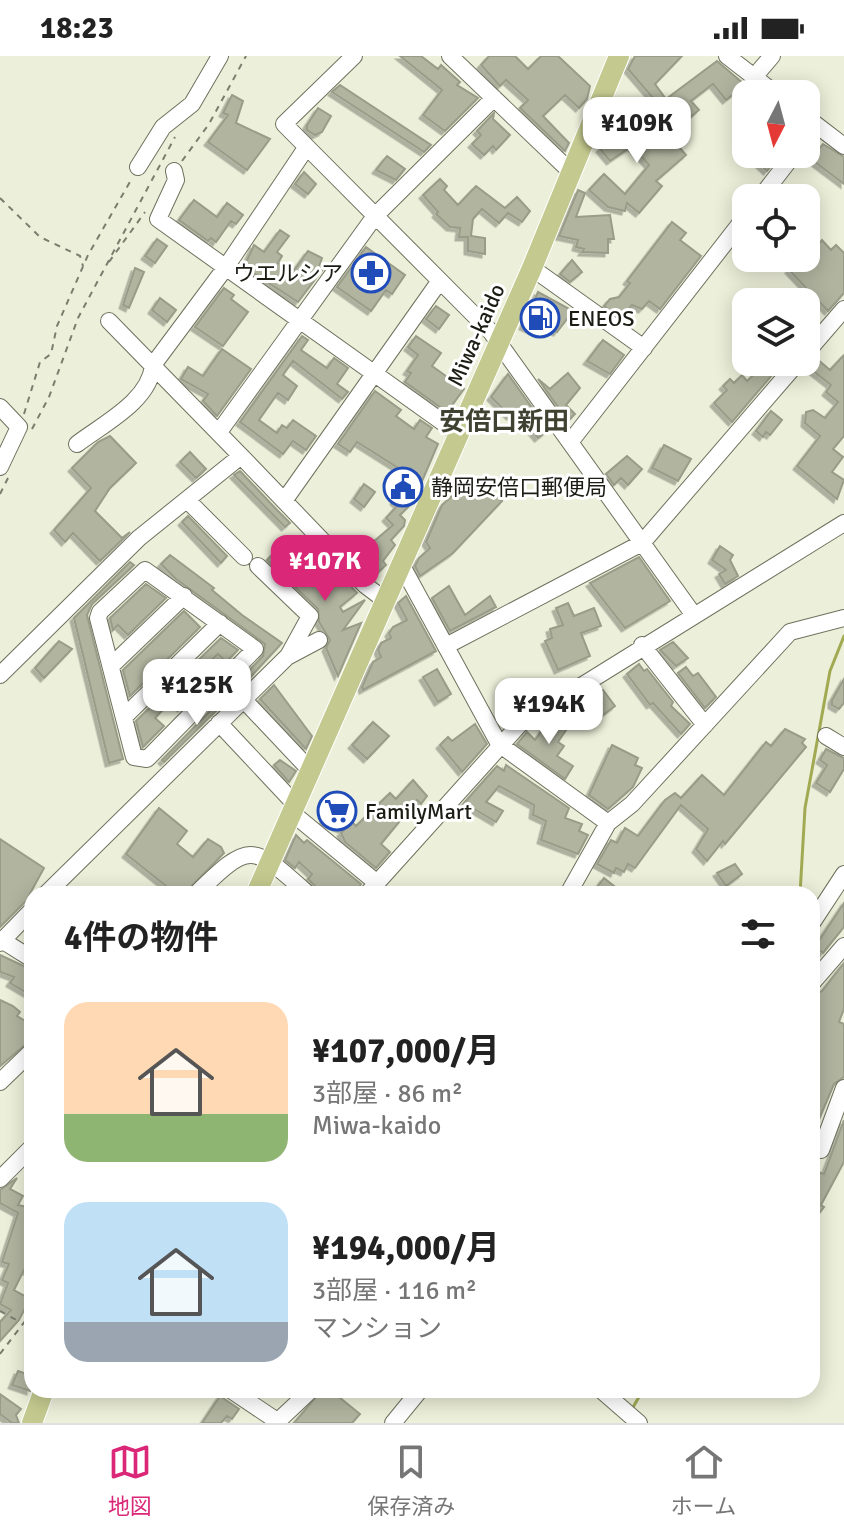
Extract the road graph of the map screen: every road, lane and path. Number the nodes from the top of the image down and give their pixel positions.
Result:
1 (220, 56) edge
2 (354, 56) edge
3 (619, 56) edge
4 (727, 56) edge
5 (772, 56) edge
6 (461, 59) edge
7 (754, 77) junction
8 (758, 80) edge
9 (494, 98) junction
10 (178, 130) dead end
11 (820, 131) edge
12 (842, 140) edge
13 (306, 148) junction
14 (138, 167) joint
15 (783, 168) edge
16 (174, 171) dead end
17 (572, 173) junction
18 (771, 184) edge
19 (0, 198) edge
20 (375, 216) junction
21 (732, 234) edge
22 (78, 254) junction
23 (88, 255) junction
24 (226, 267) junction
25 (83, 268) junction
26 (532, 268) junction
27 (439, 282) junction
28 (844, 309) edge
29 (299, 320) junction
30 (109, 321) dead end
31 (820, 337) edge
32 (498, 342) junction
33 (644, 348) junction
34 (153, 365) junction
35 (375, 374) junction
36 (786, 376) edge
37 (0, 407) edge
38 (24, 432) junction
39 (219, 432) junction
40 (459, 434) junction
41 (571, 441) junction
42 (77, 444) dead end
43 (241, 456) junction
44 (7, 466) edge
45 (0, 494) edge
46 (187, 500) junction
47 (284, 501) junction
48 (844, 523) edge
49 (642, 543) junction
50 (401, 564) junction
51 (184, 596) junction
52 (386, 601) junction
53 (693, 614) junction
54 (844, 618) edge
55 (220, 623) junction
56 (319, 640) dead end
57 (642, 645) junction
58 (446, 646) junction
59 (287, 657) junction
60 (111, 666) junction
61 (0, 675) edge
62 (226, 681) junction
63 (243, 700) junction
64 (124, 717) junction
65 (219, 723) junction
66 (705, 725) junction
67 (826, 736) dead end
68 (499, 744) junction
69 (844, 747) edge
70 (310, 770) junction
71 (293, 808) junction
72 (608, 823) junction
73 (271, 861) junction
74 (844, 874) edge
75 (54, 886) edge
76 (205, 886) edge
77 (260, 886) edge
78 (299, 886) edge
79 (369, 886) edge
80 (375, 886) edge
81 (573, 886) edge
82 (820, 911) edge
83 (24, 918) edge
84 (1, 941) edge
85 (844, 946) edge
86 (24, 954) edge
87 (820, 974) edge
88 (24, 1059) edge
89 (0, 1082) edge
90 (844, 1088) edge
91 (820, 1150) edge
92 (24, 1155) edge
93 (0, 1179) edge
94 (0, 1311) edge
95 (24, 1320) edge
96 (21, 1323) junction
97 (0, 1354) edge
98 (42, 1398) edge
99 (243, 1398) edge
100 (303, 1398) edge
101 (413, 1398) edge
102 (610, 1398) edge
103 (34, 1422) edge
104 (279, 1422) edge
105 (393, 1423) edge
106 (639, 1423) edge

1 - 14 street
2 - 13 street
3 - 17 main road, Miwa-kaido
4 - 7 street
5 - 7 street
6 - 9 street
7 - 8 street
9 - 17 street
9 - 20 street
10 - 38 path
11 - 12 street
13 - 20 street
13 - 24 street
14 - 23 path
15 - 18 street
16 - 24 street
17 - 26 main road, Miwa-kaido
19 - 22 path
20 - 27 street
20 - 29 street
21 - 33 street
22 - 23 path
22 - 25 path
23 - 25 path
24 - 29 street
24 - 34 street
25 - 38 path
26 - 32 main road, Miwa-kaido
26 - 33 street
27 - 32 street
27 - 35 street
28 - 31 street
29 - 35 street
29 - 39 street
30 - 34 street
32 - 40 main road, Miwa-kaido
32 - 41 street
33 - 41 street
34 - 39 street
34 - 42 street
35 - 40 street
35 - 47 street
36 - 49 street
37 - 38 street
38 - 44 street
39 - 43 street
40 - 50 main road, Miwa-kaido
41 - 49 street
43 - 46 street
43 - 47 street
44 - 45 path
46 - 59 street
46 - 61 street
47 - 52 street
48 - 53 street
49 - 53 street
49 - 58 street
50 - 52 main road, Miwa-kaido
50 - 58 street
51 - 55 street
51 - 60 street
51 - 60 street
52 - 70 main road, Miwa-kaido
53 - 57 street
54 - 66 street
55 - 62 street
55 - 64 street
56 - 59 street
57 - 66 street
57 - 68 street
58 - 68 street
59 - 63 street
60 - 64 street
62 - 63 street
62 - 64 street
63 - 65 street
63 - 70 street
65 - 71 street
65 - 75 street
66 - 72 street
67 - 69 street
68 - 72 street
68 - 80 street
70 - 71 main road, Miwa-kaido
71 - 73 main road, Miwa-kaido
71 - 79 street
72 - 81 street
73 - 76 street
73 - 77 main road, Miwa-kaido
73 - 78 street
74 - 82 street
83 - 84 street
84 - 86 street
85 - 87 street
88 - 89 street
90 - 91 street
92 - 93 street
94 - 96 path
95 - 96 path
96 - 97 path
98 - 103 main road
99 - 104 street
100 - 104 street
101 - 105 street
102 - 106 street

